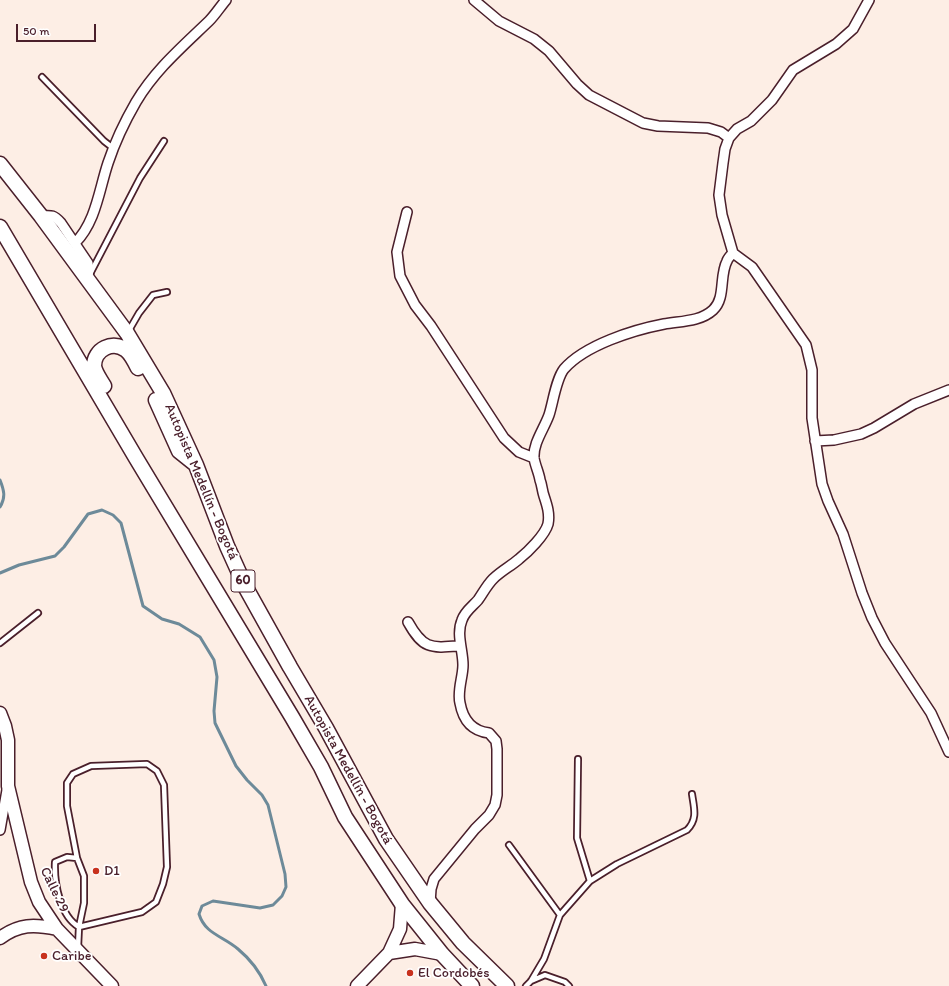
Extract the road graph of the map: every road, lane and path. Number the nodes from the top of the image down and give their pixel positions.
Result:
1 (226, 0) edge
2 (474, 0) edge
3 (869, 0) edge
4 (42, 77) dead end
5 (729, 138) junction
6 (164, 140) dead end
7 (113, 148) junction
8 (0, 164) edge
9 (407, 212) dead end
10 (41, 216) junction
11 (0, 227) edge
12 (74, 243) junction
13 (733, 253) junction
14 (87, 280) junction
15 (167, 292) dead end
16 (127, 333) junction
17 (949, 390) edge
18 (815, 441) junction
19 (136, 458) junction
20 (534, 458) junction
21 (196, 465) junction
22 (38, 613) dead end
23 (408, 622) dead end
24 (0, 643) edge
25 (460, 646) junction
26 (0, 713) edge
27 (949, 752) edge
28 (578, 759) dead end
29 (8, 786) junction
30 (692, 794) dead end
31 (0, 830) edge
32 (509, 845) dead end
33 (77, 858) junction
34 (590, 881) junction
35 (430, 903) junction
36 (402, 904) junction
37 (560, 916) junction
38 (79, 928) junction
39 (56, 929) junction
40 (0, 938) edge
41 (78, 951) junction
42 (390, 953) junction
43 (442, 954) junction
44 (531, 981) junction
45 (112, 986) edge
46 (357, 986) edge
47 (472, 986) edge
48 (507, 986) edge
49 (526, 986) edge
50 (569, 986) edge

1 - 7 street
2 - 5 street
3 - 5 street
4 - 7 lane
5 - 13 street
6 - 14 lane
7 - 12 street
8 - 10 highway, Autopista Medellín - Bogotá / 60
9 - 20 street
10 - 12 street
10 - 14 highway, Autopista Medellín - Bogotá / 60
11 - 19 highway, Autopista Medellín - Bogotá / 60
12 - 14 street
13 - 18 street
13 - 20 street
14 - 16 highway, Autopista Medellín - Bogotá / 60
15 - 16 lane
16 - 21 highway, Autopista Medellín - Bogotá / 60
17 - 18 street
18 - 27 street
19 - 21 highway
19 - 36 highway, Autopista Medellín - Bogotá / 60
20 - 25 street
21 - 35 highway, Autopista Medellín - Bogotá / 60
22 - 24 lane
23 - 25 street
25 - 35 street
26 - 29 main road, Calle 29
28 - 34 lane
29 - 31 street
29 - 39 main road, Calle 29
30 - 34 lane
32 - 37 lane
33 - 38 lane
33 - 38 lane
33 - 38 lane
34 - 37 lane
35 - 48 highway, Autopista Medellín - Bogotá / 60
36 - 42 main road
36 - 43 highway, Autopista Medellín - Bogotá / 60
37 - 44 lane
38 - 41 lane
39 - 40 main road
39 - 41 main road, Calle 29
41 - 45 main road, Calle 29
42 - 43 main road
42 - 46 main road
43 - 47 highway, Autopista Medellín - Bogotá / 60
44 - 49 lane
44 - 50 lane

